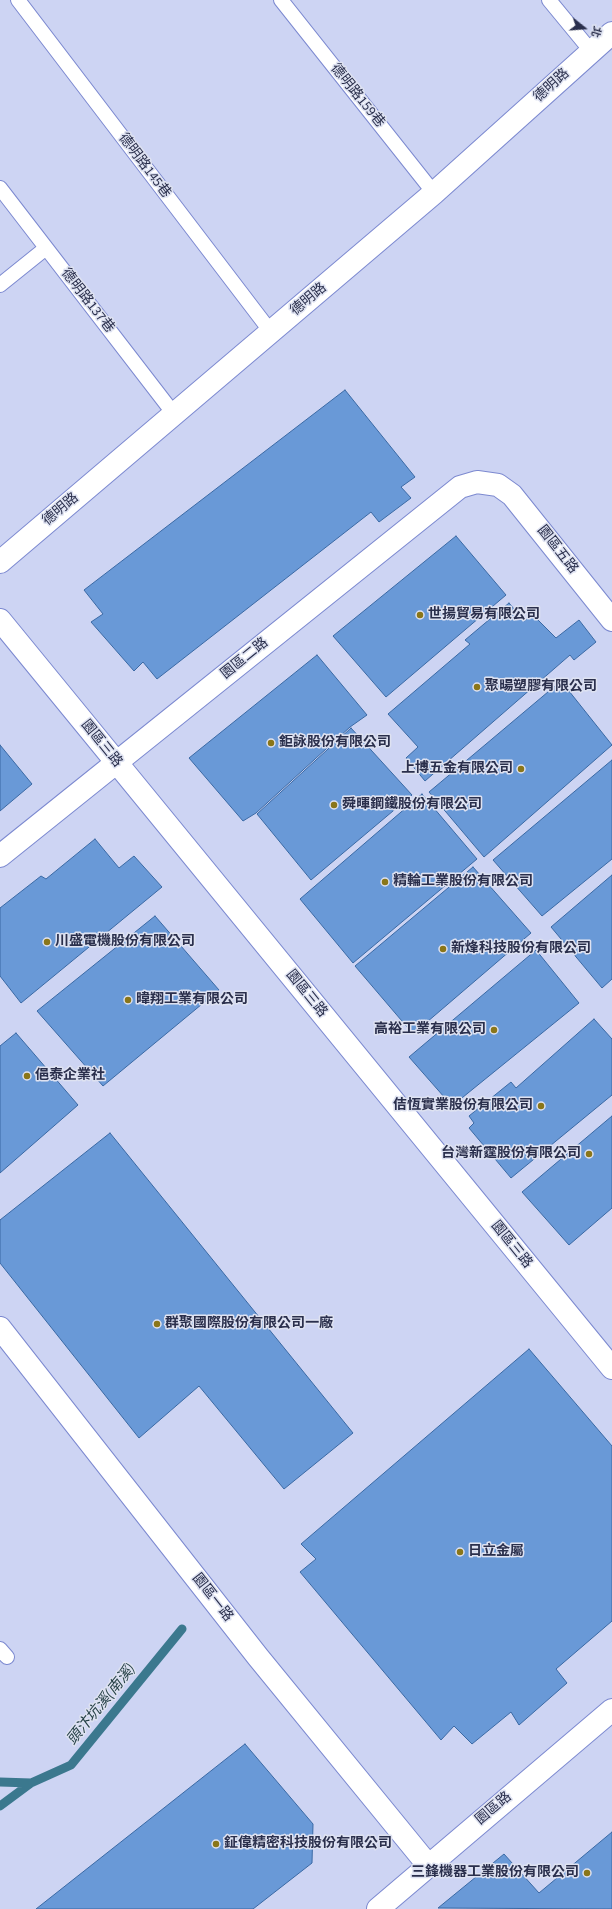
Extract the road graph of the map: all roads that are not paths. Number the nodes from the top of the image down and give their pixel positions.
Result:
1 (18, 0) edge
2 (280, 0) edge
3 (549, 0) edge
4 (612, 33) edge
5 (591, 50) junction
6 (0, 188) edge
7 (434, 193) junction
8 (46, 248) junction
9 (0, 285) edge
10 (271, 332) junction
11 (174, 414) junction
12 (498, 485) joint
13 (0, 562) edge
14 (0, 620) edge
15 (612, 620) edge
16 (116, 762) junction
17 (0, 856) edge
18 (0, 1328) edge
19 (612, 1368) edge
20 (612, 1710) edge
21 (428, 1865) junction
22 (378, 1909) edge

1 - 10 lane, 德明路145巷
2 - 7 lane, 德明路159巷
3 - 5 lane
4 - 5 street, 德明路
5 - 7 street, 德明路
6 - 8 lane, 德明路137巷
7 - 10 street, 德明路
8 - 9 lane
8 - 11 lane, 德明路137巷
10 - 11 street, 德明路
11 - 13 street, 德明路
12 - 15 street, 園區五路
12 - 16 street, 園區二路
14 - 16 street, 園區三路
16 - 17 street, 園區二路
16 - 19 street, 園區三路
18 - 21 street, 園區一路
20 - 21 street, 園區路
21 - 22 street, 園區路

